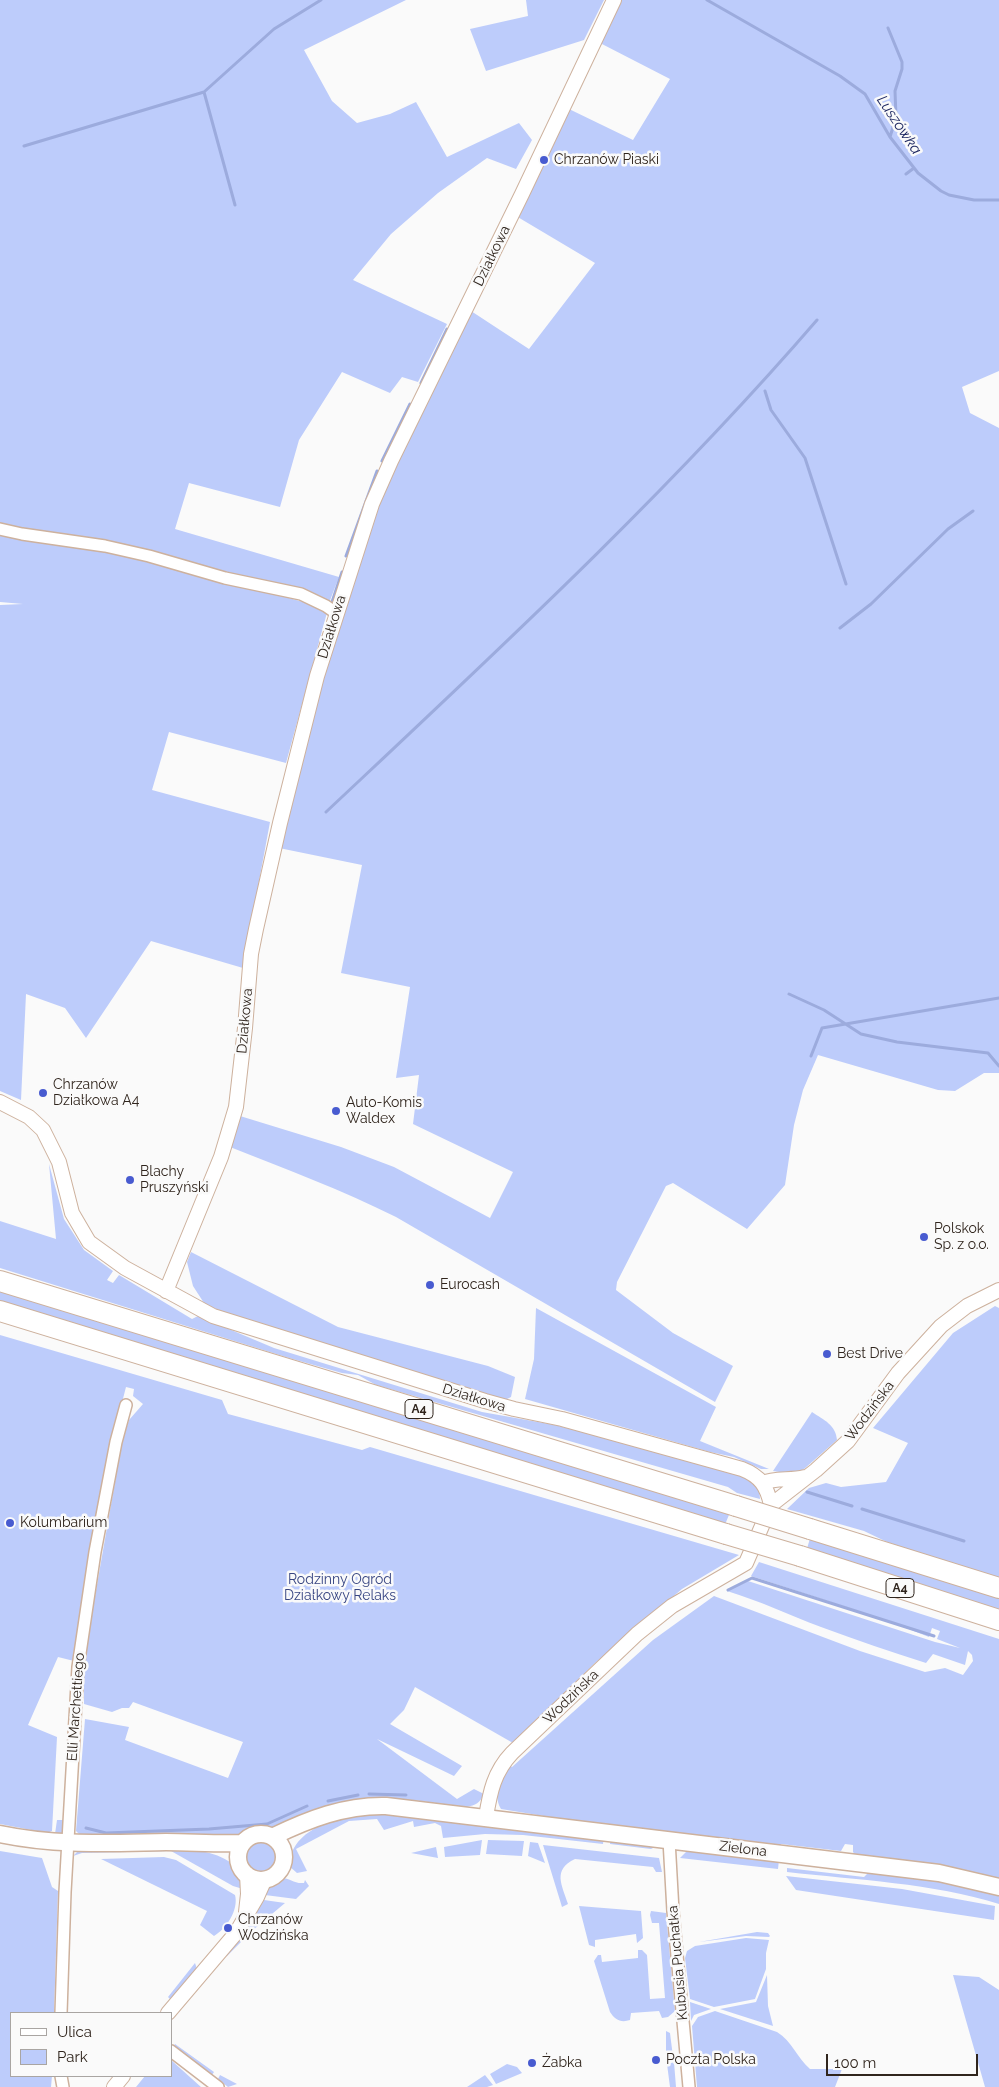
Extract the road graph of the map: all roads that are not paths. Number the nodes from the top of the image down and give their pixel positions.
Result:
1 (614, 0) edge
2 (0, 528) edge
3 (336, 613) junction
4 (0, 1102) edge
5 (0, 1281) edge
6 (999, 1290) edge
7 (166, 1291) junction
8 (0, 1311) edge
9 (0, 1318) edge
10 (39, 1323) junction
11 (126, 1405) dead end
12 (808, 1476) junction
13 (763, 1484) junction
14 (771, 1505) junction
15 (999, 1588) edge
16 (999, 1620) edge
17 (486, 1817) junction
18 (310, 1821) junction
19 (0, 1834) edge
20 (272, 1837) junction
21 (669, 1840) junction
22 (197, 1843) junction
23 (243, 1843) junction
24 (68, 1844) junction
25 (283, 1850) junction
26 (242, 1867) junction
27 (266, 1879) junction
28 (999, 1887) edge
29 (245, 1918) junction
30 (188, 1990) junction
31 (61, 2012) edge
32 (169, 2012) edge
33 (172, 2016) edge
34 (172, 2052) edge
35 (122, 2077) edge
36 (114, 2087) edge
37 (218, 2087) edge
38 (688, 2087) edge

1 - 3 street, Działkowa
2 - 3 street
3 - 7 street, Działkowa
4 - 7 street, Działkowa
5 - 15 highway, A4, bridge
6 - 12 street, Wodzińska
7 - 13 street, Działkowa
8 - 10 highway, A4
9 - 10 highway
10 - 16 highway, A4, bridge
11 - 24 street, Elli Marchettiego
12 - 13 street
12 - 14 street, Wodzińska
13 - 14 street
14 - 17 street, Wodzińska
17 - 18 main road
17 - 21 main road, Zielona
18 - 20 main road
18 - 25 main road
19 - 24 main road
20 - 23 main road
20 - 25 main road
21 - 28 main road, Zielona
21 - 38 street, Kubusia Puchatka
22 - 23 main road
22 - 24 main road
22 - 26 main road
23 - 26 main road
24 - 31 street, Elli Marchettiego
25 - 27 main road
26 - 27 main road
26 - 29 street
27 - 29 street
29 - 30 street
30 - 32 street
30 - 33 street
34 - 37 street
35 - 36 street

